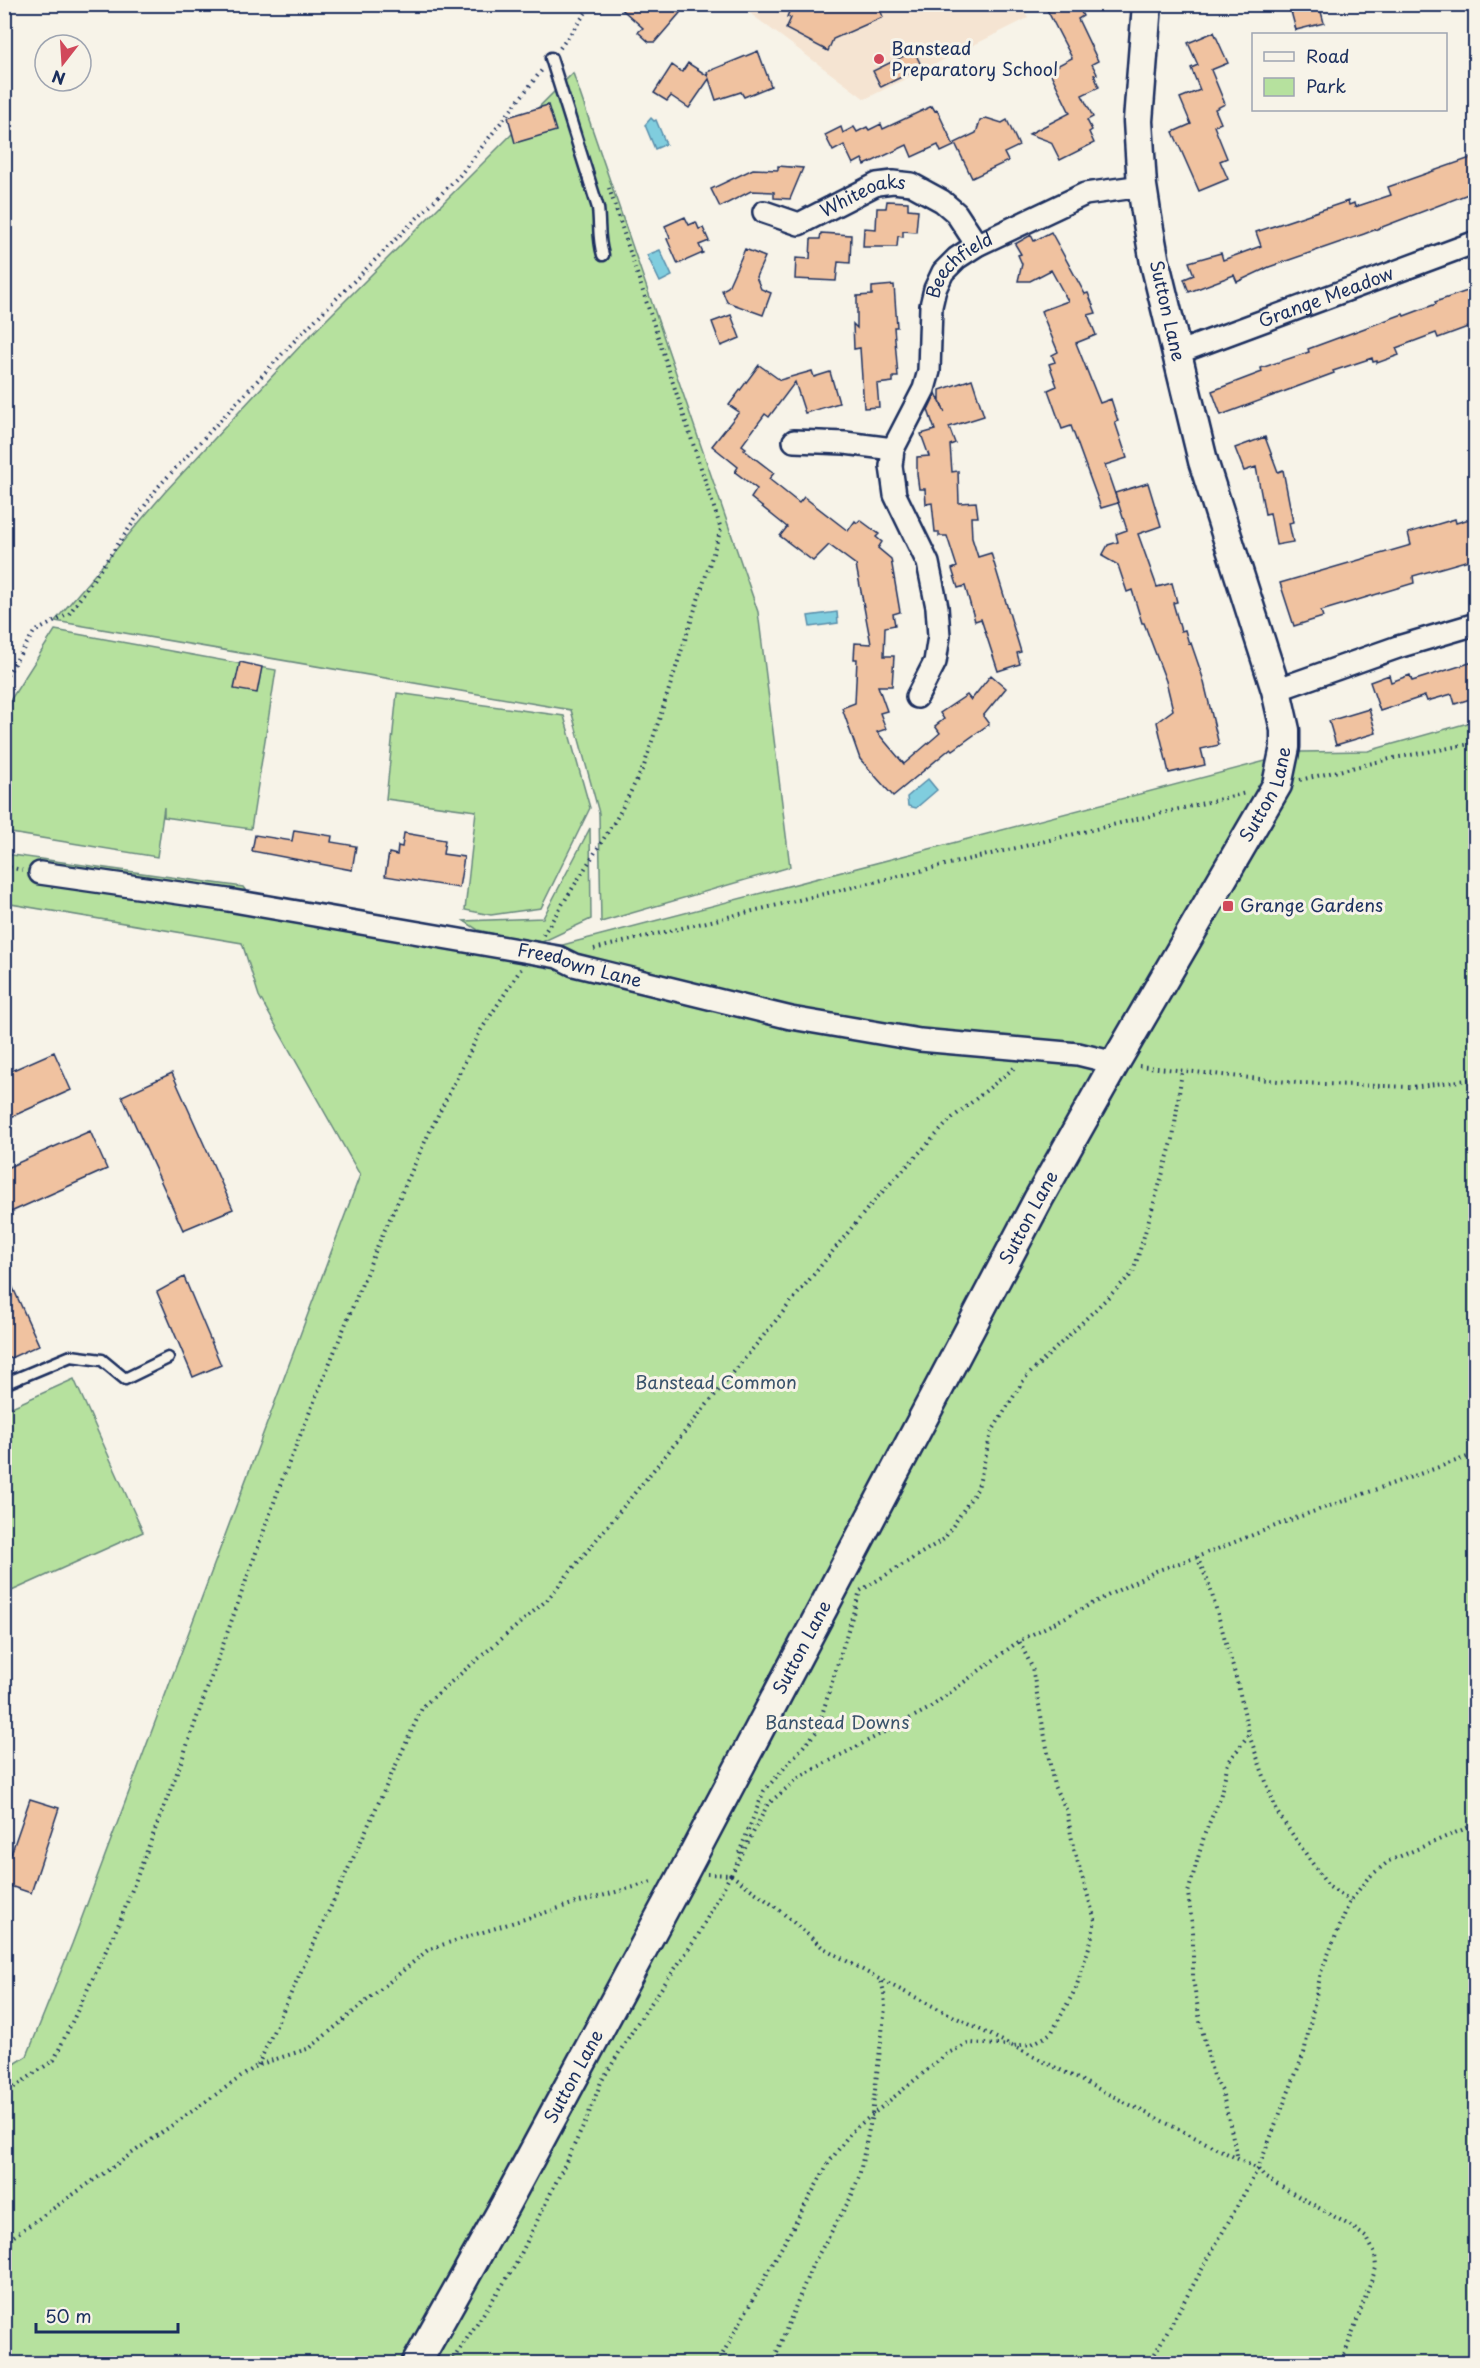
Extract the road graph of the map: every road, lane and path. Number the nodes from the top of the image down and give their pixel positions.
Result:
1 (592, 4) edge
2 (1147, 4) edge
3 (562, 45) junction
4 (565, 55) dead end
5 (551, 58) junction
6 (607, 181) dead end
7 (1142, 186) junction
8 (764, 212) dead end
9 (1476, 242) edge
10 (977, 245) junction
11 (603, 255) dead end
12 (1177, 352) junction
13 (794, 441) dead end
14 (893, 449) junction
15 (1476, 624) edge
16 (4, 680) edge
17 (1276, 690) junction
18 (917, 697) dead end
19 (1476, 743) edge
20 (1277, 785) junction
21 (40, 873) dead end
22 (593, 949) dead end
23 (532, 953) junction
24 (1037, 1049) junction
25 (1115, 1063) junction
26 (1182, 1071) junction
27 (1476, 1079) edge
28 (168, 1358) dead end
29 (4, 1384) edge
30 (1197, 1557) dead end
31 (1020, 1641) dead end
32 (1249, 1734) junction
33 (1476, 1824) edge
34 (731, 1875) junction
35 (1350, 1902) junction
36 (880, 1980) junction
37 (1013, 2046) junction
38 (258, 2066) dead end
39 (4, 2094) edge
40 (872, 2115) junction
41 (1238, 2159) junction
42 (1258, 2169) junction
43 (416, 2364) edge
44 (450, 2364) edge
45 (717, 2364) edge
46 (777, 2364) edge
47 (1149, 2364) edge
48 (1339, 2364) edge

1 - 3 path
2 - 7 main road, Sutton Lane
3 - 4 path
3 - 5 path
5 - 11 lane
5 - 16 path
6 - 23 path
7 - 10 street, Beechfield
7 - 12 main road, Sutton Lane
8 - 10 street, Whiteoaks
9 - 12 street, Grange Meadow
10 - 14 street, Beechfield
12 - 17 main road, Sutton Lane
13 - 14 street
14 - 18 street, Beechfield
15 - 17 street
17 - 20 main road, Sutton Lane
19 - 20 path
20 - 22 path
20 - 25 main road, Sutton Lane
21 - 23 street, Freedown Lane
23 - 24 street, Freedown Lane
23 - 39 path
24 - 25 street, Freedown Lane
24 - 38 path
25 - 26 path
25 - 43 main road, Sutton Lane
26 - 27 path
26 - 34 path
28 - 29 lane
30 - 32 path
31 - 37 path
32 - 35 path
32 - 41 path
33 - 35 path
34 - 36 path
34 - 44 path
35 - 42 path
36 - 37 path
36 - 40 path
37 - 40 path
37 - 41 path
40 - 45 path
40 - 46 path
41 - 42 path
42 - 47 path
42 - 48 path

